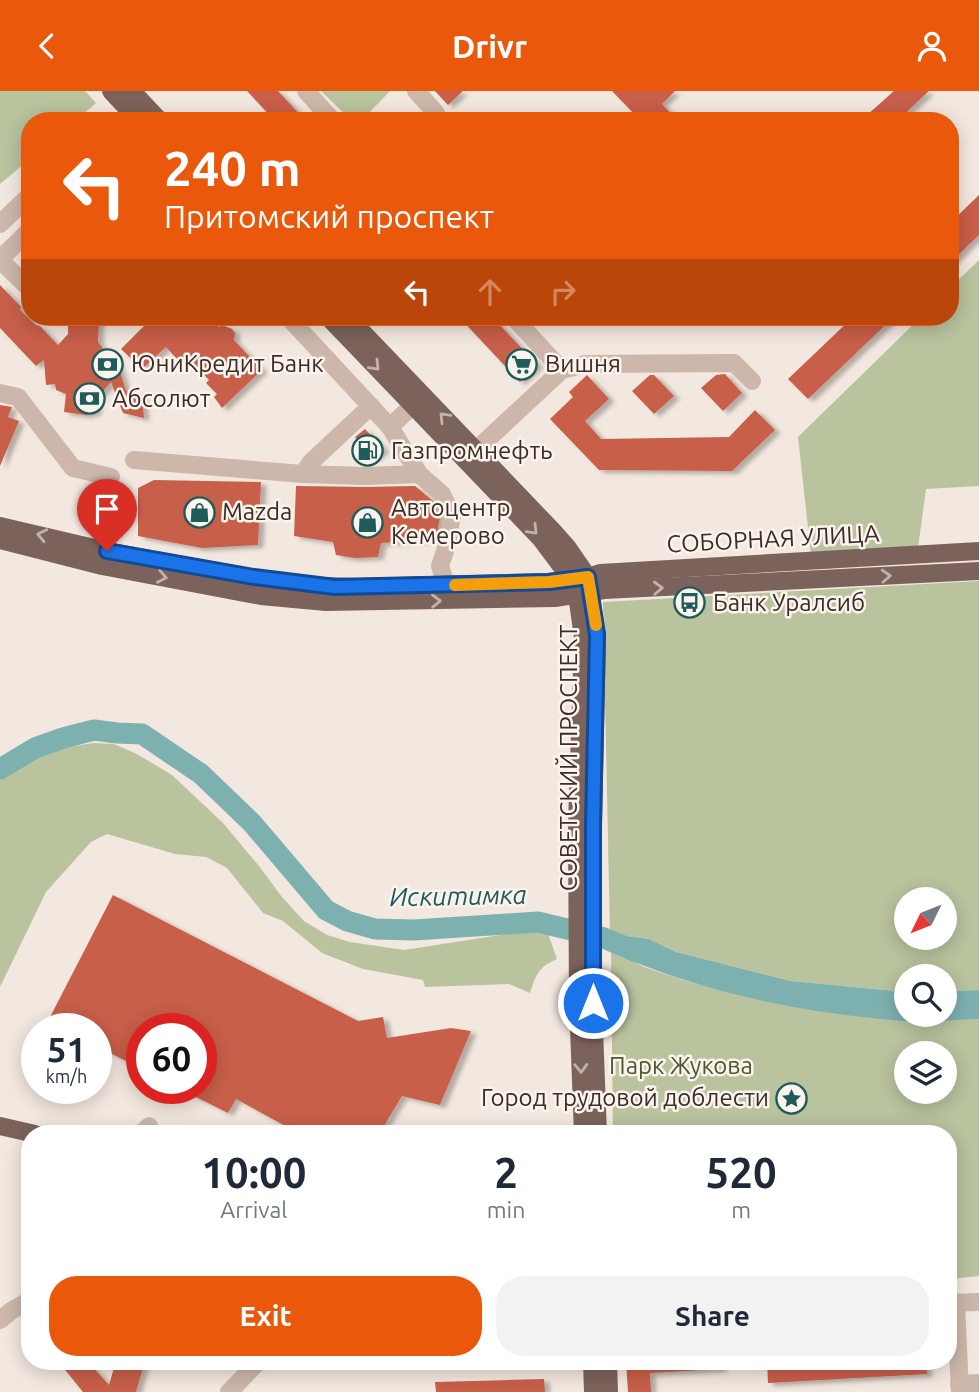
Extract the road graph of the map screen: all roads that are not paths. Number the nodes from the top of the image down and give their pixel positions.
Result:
1 (306, 91) edge
2 (416, 91) edge
3 (126, 94) edge
4 (135, 112) edge
5 (149, 112) edge
6 (325, 112) edge
7 (435, 112) edge
8 (21, 204) edge
9 (0, 224) edge
10 (21, 239) edge
11 (0, 259) edge
12 (21, 276) edge
13 (296, 326) edge
14 (337, 326) edge
15 (357, 326) edge
16 (521, 326) edge
17 (562, 370) junction
18 (0, 379) edge
19 (752, 381) dead end
20 (0, 393) edge
21 (18, 397) junction
22 (413, 405) junction
23 (371, 406) junction
24 (390, 427) junction
25 (476, 450) junction
26 (134, 460) dead end
27 (303, 474) junction
28 (419, 474) junction
29 (111, 477) dead end
30 (0, 526) edge
31 (0, 540) edge
32 (979, 551) edge
33 (800, 562) junction
34 (979, 571) edge
35 (803, 580) junction
36 (446, 585) junction
37 (581, 586) junction
38 (585, 1002) junction
39 (583, 1125) edge
40 (597, 1125) edge
41 (0, 1126) edge
42 (21, 1131) edge
43 (0, 1136) edge
44 (21, 1140) edge
45 (979, 1301) edge
46 (957, 1303) edge
47 (21, 1305) edge
48 (0, 1320) edge
49 (957, 1356) edge
50 (250, 1370) edge
51 (592, 1370) edge
52 (608, 1370) edge
53 (979, 1383) edge
54 (960, 1388) edge
55 (229, 1392) edge
56 (593, 1392) edge
57 (609, 1392) edge

1 - 6 street
2 - 7 street
3 - 4 main road
3 - 5 main road
8 - 9 street
10 - 11 street
11 - 12 street
13 - 23 street
14 -> 22 main road
25 -> 15 main road
16 - 17 street
17 - 19 street
17 - 25 street
18 - 21 street
20 - 21 street
21 - 29 street
22 - 24 street
22 -> 37 main road
23 - 24 street
23 - 27 street
24 - 28 street
25 - 37 main road
26 - 27 street
27 - 28 street
28 - 36 street
36 -> 30 main road
31 -> 37 main road
32 - 33 main road, СОБОРНАЯ УЛИЦА
33 - 35 street
33 - 37 main road, СОБОРНАЯ УЛИЦА
35 -> 34 main road, СОБОРНАЯ УЛИЦА
37 -> 35 main road, СОБОРНАЯ УЛИЦА
36 - 37 main road
37 - 38 main road, СОВЕТСКИЙ ПРОСПЕКТ
38 -> 39 main road, СОВЕТСКИЙ ПРОСПЕКТ
38 - 40 main road, СОВЕТСКИЙ ПРОСПЕКТ
41 - 42 main road
43 - 44 main road
45 - 46 street
47 - 48 street
49 - 54 street
50 - 55 street
51 - 56 main road
52 - 57 main road
53 - 54 street

